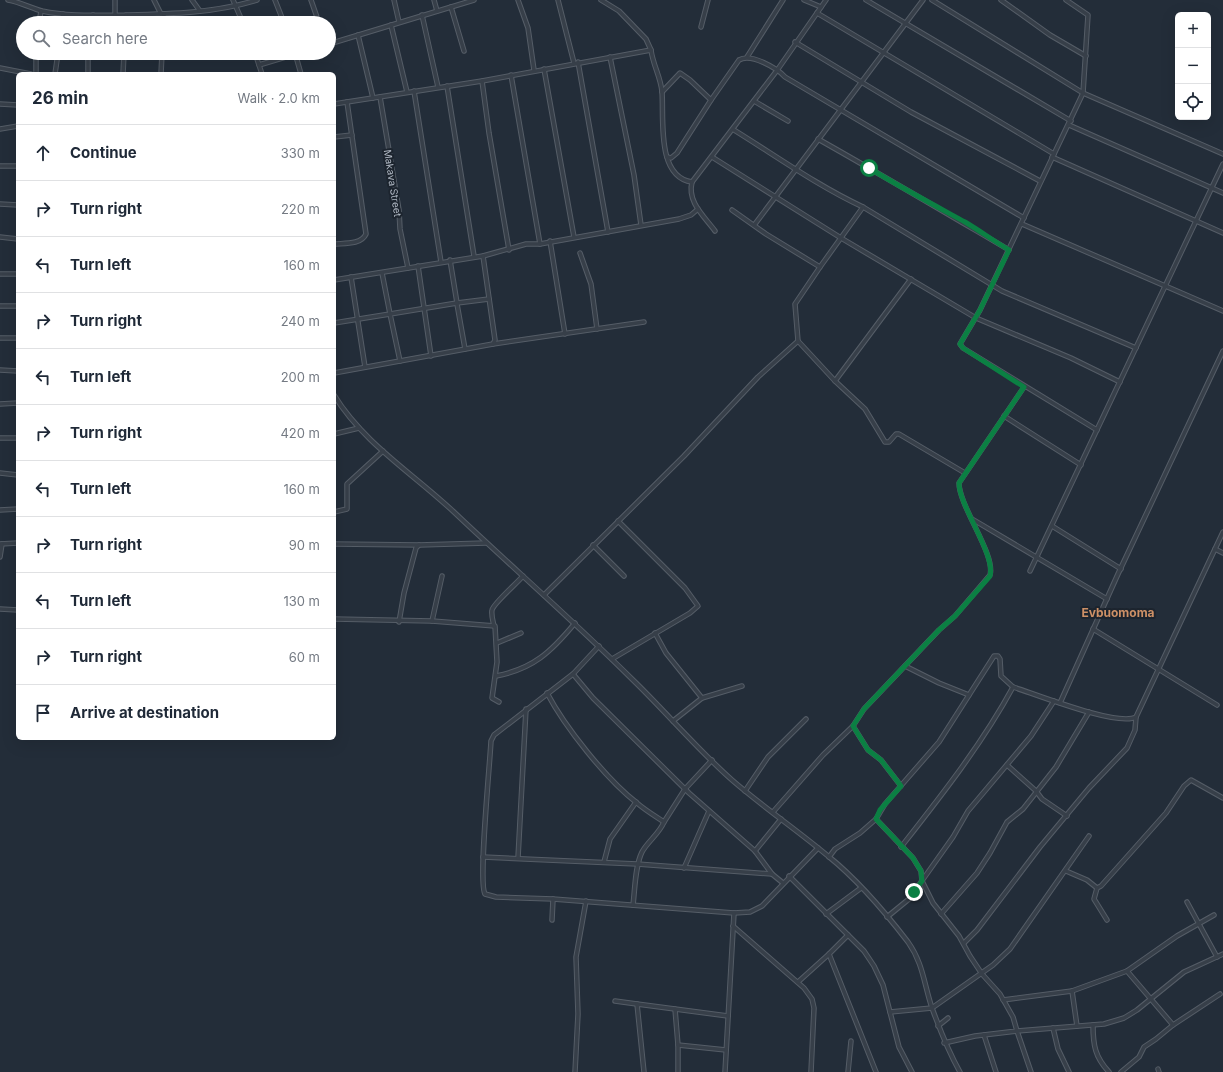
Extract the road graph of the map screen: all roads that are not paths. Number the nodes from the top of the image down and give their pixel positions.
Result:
1 (8, 0) edge
2 (115, 0) edge
3 (154, 0) edge
4 (192, 0) edge
5 (233, 0) edge
6 (257, 0) edge
7 (275, 0) edge
8 (312, 0) edge
9 (394, 0) edge
10 (434, 0) edge
11 (474, 0) edge
12 (518, 0) edge
13 (558, 0) edge
14 (601, 0) edge
15 (708, 0) edge
16 (783, 0) edge
17 (804, 0) edge
18 (826, 0) edge
19 (866, 0) edge
20 (923, 0) edge
21 (932, 0) edge
22 (1001, 0) edge
23 (1066, 0) edge
24 (21, 1) edge
25 (237, 6) junction
26 (451, 6) junction
27 (821, 7) junction
28 (41, 10) junction
29 (200, 11) junction
30 (437, 11) junction
31 (817, 13) junction
32 (63, 14) joint
33 (163, 14) junction
34 (93, 15) joint
35 (115, 15) junction
36 (126, 15) joint
37 (422, 15) junction
38 (40, 16) edge
39 (241, 16) edge
40 (281, 16) edge
41 (317, 16) edge
42 (399, 22) junction
43 (905, 24) junction
44 (391, 25) junction
45 (702, 27) dead end
46 (358, 35) junction
47 (336, 42) edge
48 (795, 42) junction
49 (651, 50) junction
50 (464, 51) dead end
51 (882, 53) junction
52 (1086, 56) junction
53 (610, 57) junction
54 (747, 58) junction
55 (36, 60) edge
56 (57, 60) edge
57 (88, 60) edge
58 (124, 60) edge
59 (162, 60) edge
60 (257, 60) edge
61 (274, 60) edge
62 (298, 60) edge
63 (576, 63) junction
64 (259, 65) junction
65 (0, 68) edge
66 (544, 69) junction
67 (778, 69) junction
68 (534, 70) junction
69 (21, 72) edge
70 (36, 72) edge
71 (55, 72) edge
72 (88, 72) edge
73 (123, 72) edge
74 (161, 72) edge
75 (261, 72) edge
76 (301, 72) edge
77 (511, 75) junction
78 (482, 81) junction
79 (861, 81) junction
80 (447, 86) junction
81 (438, 87) junction
82 (414, 91) junction
83 (408, 92) junction
84 (662, 92) junction
85 (1083, 93) junction
86 (380, 97) junction
87 (373, 98) junction
88 (711, 100) junction
89 (754, 101) junction
90 (347, 102) junction
91 (0, 104) edge
92 (336, 104) edge
93 (16, 105) edge
94 (840, 110) junction
95 (788, 121) dead end
96 (1071, 121) junction
97 (1069, 125) junction
98 (16, 126) edge
99 (0, 128) edge
100 (734, 130) junction
101 (352, 135) junction
102 (336, 137) edge
103 (818, 138) junction
104 (1223, 154) edge
105 (1053, 156) junction
106 (667, 157) junction
107 (712, 157) junction
108 (1223, 164) edge
109 (0, 166) edge
110 (16, 166) edge
111 (796, 169) junction
112 (1040, 181) junction
113 (692, 182) junction
114 (1212, 188) junction
115 (1223, 193) edge
116 (775, 197) junction
117 (0, 204) edge
118 (16, 204) edge
119 (863, 207) junction
120 (698, 209) junction
121 (732, 210) dead end
122 (1024, 218) junction
123 (1195, 221) junction
124 (755, 224) junction
125 (1022, 224) junction
126 (641, 225) junction
127 (715, 230) dead end
128 (608, 232) junction
129 (1223, 233) edge
130 (0, 237) edge
131 (574, 237) junction
132 (841, 238) junction
133 (16, 239) edge
134 (550, 241) junction
135 (336, 244) edge
136 (540, 244) junction
137 (509, 250) junction
138 (1009, 250) junction
139 (580, 253) dead end
140 (474, 256) junction
141 (484, 256) junction
142 (450, 260) junction
143 (441, 262) junction
144 (418, 266) junction
145 (820, 267) junction
146 (408, 268) junction
147 (382, 273) junction
148 (0, 274) edge
149 (16, 274) edge
150 (351, 277) junction
151 (911, 279) junction
152 (336, 280) edge
153 (992, 284) junction
154 (1164, 287) junction
155 (488, 298) junction
156 (457, 304) junction
157 (0, 306) edge
158 (16, 306) edge
159 (423, 309) junction
160 (1223, 311) edge
161 (390, 314) junction
162 (976, 318) junction
163 (357, 319) junction
164 (644, 322) dead end
165 (336, 323) edge
166 (597, 329) junction
167 (565, 334) junction
168 (0, 338) edge
169 (16, 338) edge
170 (798, 341) junction
171 (493, 344) junction
172 (1136, 348) junction
173 (465, 350) junction
174 (1223, 351) edge
175 (431, 356) junction
176 (400, 361) junction
177 (365, 367) junction
178 (0, 370) edge
179 (16, 371) edge
180 (336, 373) edge
181 (835, 381) junction
182 (1120, 382) junction
183 (1024, 387) junction
184 (336, 398) edge
185 (16, 403) edge
186 (0, 404) edge
187 (1004, 416) junction
188 (359, 428) junction
189 (1097, 430) junction
190 (336, 434) edge
191 (0, 438) edge
192 (16, 438) edge
193 (383, 451) junction
194 (1081, 465) junction
195 (965, 473) junction
196 (0, 474) edge
197 (16, 475) edge
198 (16, 509) edge
199 (0, 510) edge
200 (336, 512) edge
201 (972, 519) junction
202 (618, 521) junction
203 (1052, 526) junction
204 (1223, 532) edge
205 (16, 543) edge
206 (486, 543) junction
207 (1, 544) edge
208 (336, 544) edge
209 (419, 545) junction
210 (594, 545) junction
211 (1215, 549) junction
212 (1223, 554) edge
213 (0, 557) edge
214 (1037, 557) junction
215 (1121, 569) junction
216 (1030, 571) dead end
217 (442, 576) dead end
218 (523, 576) junction
219 (624, 576) dead end
220 (544, 595) junction
221 (1107, 599) junction
222 (0, 609) edge
223 (16, 610) edge
224 (336, 619) edge
225 (432, 621) junction
226 (399, 622) junction
227 (575, 623) junction
228 (494, 626) junction
229 (1093, 629) junction
230 (521, 633) dead end
231 (655, 634) junction
232 (497, 643) junction
233 (598, 646) junction
234 (612, 659) junction
235 (905, 666) junction
236 (1159, 670) junction
237 (573, 674) junction
238 (496, 676) junction
239 (742, 686) dead end
240 (1013, 687) junction
241 (547, 693) junction
242 (969, 695) junction
243 (702, 698) junction
244 (1054, 701) junction
245 (499, 702) dead end
246 (1060, 703) junction
247 (1217, 705) dead end
248 (526, 709) junction
249 (1088, 712) junction
250 (806, 718) dead end
251 (1136, 718) junction
252 (673, 721) junction
253 (853, 726) junction
254 (712, 760) junction
255 (1006, 765) junction
256 (901, 786) junction
257 (685, 789) junction
258 (746, 791) junction
259 (1036, 791) junction
260 (1222, 797) edge
261 (636, 802) junction
262 (709, 811) junction
263 (773, 812) junction
264 (1067, 816) junction
265 (781, 819) junction
266 (876, 819) junction
267 (664, 822) junction
268 (1089, 836) dead end
269 (901, 847) junction
270 (818, 848) junction
271 (755, 851) junction
272 (483, 857) junction
273 (829, 857) junction
274 (518, 858) junction
275 (604, 862) junction
276 (637, 864) junction
277 (684, 868) junction
278 (1066, 871) junction
279 (772, 874) junction
280 (789, 876) junction
281 (922, 881) junction
282 (783, 883) junction
283 (860, 888) junction
284 (1097, 888) junction
285 (553, 899) junction
286 (586, 901) junction
287 (1187, 902) dead end
288 (633, 905) junction
289 (734, 913) junction
290 (826, 914) junction
291 (941, 914) junction
292 (1214, 915) dead end
293 (887, 917) junction
294 (552, 920) dead end
295 (1107, 920) dead end
296 (1200, 924) junction
297 (733, 926) junction
298 (848, 935) junction
299 (964, 943) junction
300 (829, 954) junction
301 (1223, 954) edge
302 (1217, 957) junction
303 (1127, 971) junction
304 (982, 974) junction
305 (798, 982) junction
306 (1072, 991) junction
307 (1220, 994) dead end
308 (1150, 999) junction
309 (1003, 1000) junction
310 (615, 1001) dead end
311 (637, 1004) junction
312 (932, 1008) junction
313 (675, 1009) junction
314 (890, 1012) junction
315 (728, 1016) junction
316 (948, 1018) dead end
317 (1093, 1025) junction
318 (1173, 1025) junction
319 (938, 1026) junction
320 (1077, 1026) junction
321 (1053, 1028) junction
322 (1017, 1031) junction
323 (984, 1035) junction
324 (850, 1041) dead end
325 (944, 1043) junction
326 (678, 1045) junction
327 (726, 1050) junction
328 (575, 1072) edge
329 (644, 1072) edge
330 (678, 1072) edge
331 (725, 1072) edge
332 (811, 1072) edge
333 (848, 1072) edge
334 (876, 1072) edge
335 (912, 1072) edge
336 (960, 1072) edge
337 (996, 1072) edge
338 (1031, 1072) edge
339 (1069, 1072) edge
340 (1109, 1072) edge
341 (1121, 1072) edge

1 - 24 street
2 - 35 street
3 - 33 street
4 - 29 street
5 - 25 street
6 - 25 street
7 - 40 street
8 - 41 street
9 - 42 street
10 - 30 street
11 - 26 street
12 - 68 street
13 - 63 street
14 - 49 street
15 - 45 street
16 - 54 street
17 - 27 street
18 - 27 street
19 - 43 street
20 - 43 street
21 - 85 street
22 - 52 street
23 - 52 street
24 - 28 street
25 - 29 street
25 - 39 street
26 - 30 street
26 - 50 street
27 - 31 street
28 - 32 street
28 - 38 street
29 - 33 street
30 - 37 street
31 - 48 street
31 - 51 street
32 - 34 street
33 - 36 street
34 - 35 street
35 - 36 street
37 - 42 street
37 - 81 street
42 - 44 street
43 - 51 street
43 - 96 street
44 - 46 street
44 - 83 street
46 - 47 street
46 - 87 street
48 - 67 street
48 - 79 street
49 - 53 street
49 - 84 street
51 - 79 street
51 - 105 street
52 - 85 street
53 - 63 street
53 - 126 street
54 - 67 street
54 - 88 street
55 - 70 street
56 - 71 street
57 - 72 street
58 - 73 street
59 - 74 street
60 - 64 street
61 - 64 street
62 - 76 street
63 - 66 street
63 - 128 street
64 - 75 street
65 - 69 street
66 - 68 street
66 - 131 street
67 - 89 street
67 - 94 street
68 - 77 street
77 - 78 street
77 - 136 street
78 - 80 street
78 - 137 street
79 - 94 street
79 - 112 street
80 - 81 street
80 - 140 street
81 - 82 street
82 - 83 street
82 - 143 street
83 - 86 street
84 - 88 street
84 - 106 street
85 - 96 street
85 - 104 street
86 - 87 street
86 - 146 street, Makava Street
87 - 90 street
88 - 106 street
89 - 95 street
89 - 100 street
90 - 92 street
90 - 101 street
91 - 93 street
94 - 103 street
94 - 122 street
96 - 97 street
97 - 105 street
97 - 114 street
98 - 99 street
100 - 107 street
100 - 111 street
101 - 102 street
101 - 135 street
103 - 111 street
103 - 138 street
105 - 112 street
105 - 123 street
106 - 113 street
107 - 113 street
107 - 116 street
108 - 114 street
109 - 110 street
111 - 116 street
111 - 119 street
112 - 122 street
113 - 120 street
114 - 115 street
114 - 123 street
116 - 124 street
116 - 132 street
117 - 118 street
119 - 132 street
119 - 153 street
120 - 126 street
120 - 127 street
121 - 124 street
122 - 125 street
123 - 129 street
123 - 154 street
124 - 145 street
125 - 138 street
125 - 154 street
126 - 128 street
128 - 131 street
130 - 133 street
131 - 134 street
132 - 145 street
132 - 151 street
134 - 136 street
134 - 167 street
136 - 137 street
137 - 141 street
138 - 153 street
139 - 166 street
140 - 141 street
140 - 142 street
141 - 155 street
142 - 143 street
142 - 156 street
143 - 144 street
144 - 146 street
144 - 159 street
145 - 170 street
146 - 147 street
147 - 150 street
147 - 161 street
148 - 149 street
150 - 152 street
150 - 163 street
151 - 162 street
151 - 181 street
153 - 162 street
153 - 172 street
154 - 160 street
154 - 172 street
155 - 156 street
155 - 171 street
156 - 159 street
156 - 173 street
157 - 158 street
159 - 161 street
159 - 175 street
161 - 163 street
161 - 176 street
162 - 182 street
162 - 183 street
163 - 165 street
163 - 177 street
164 - 166 street
166 - 167 street
167 - 171 street
168 - 169 street
170 - 181 street
170 - 202 street
171 - 173 street
172 - 182 street
173 - 175 street
174 - 215 street
175 - 176 street
176 - 177 street
177 - 180 street
178 - 179 street
181 - 195 street
182 - 189 street
183 - 187 street
183 - 189 street
184 - 188 street
185 - 186 street
187 - 194 street
187 - 195 street
188 - 190 street
188 - 193 street
189 - 194 street
191 - 192 street
193 - 200 street
193 - 206 street
194 - 203 street
195 - 201 street
196 - 197 street
198 - 199 street
201 - 214 street
201 - 235 street
202 - 210 street
202 - 231 street
203 - 214 street
203 - 215 street
204 - 211 street
205 - 207 street
206 - 209 street
206 - 218 street
207 - 213 street
208 - 209 street
209 - 226 street
210 - 219 street
210 - 220 street
211 - 212 street
211 - 236 street
214 - 216 street
214 - 221 street
215 - 221 street
217 - 225 street
218 - 220 street
218 - 228 street
220 - 227 street
221 - 229 street
222 - 223 street
224 - 226 street
225 - 226 street
225 - 228 street
227 - 233 street
227 - 238 street
228 - 232 street
229 - 236 street
229 - 246 street
230 - 232 street
231 - 234 street
231 - 243 street
232 - 238 street
233 - 234 street
233 - 237 street
234 - 252 street
235 - 242 street
235 - 253 street
236 - 247 street
236 - 251 street
237 - 241 street
237 - 257 street
238 - 245 street
239 - 243 street
240 - 242 street
240 - 244 street
240 - 269 street
241 - 248 street
241 - 261 street
242 - 256 street
243 - 252 street
244 - 246 street
244 - 255 street
246 - 249 street
248 - 272 street
248 - 274 street
249 - 251 street
249 - 259 street
250 - 258 street
251 - 264 street
252 - 254 street
253 - 256 street
253 - 263 street
254 - 257 street
254 - 258 street
255 - 259 street
255 - 281 street
256 - 266 street
257 - 262 street
257 - 267 street
258 - 263 street
259 - 264 street
259 - 291 street
260 - 284 street
261 - 267 street
261 - 275 street
262 - 271 street
262 - 277 street
263 - 265 street
264 - 299 street
265 - 270 street
265 - 271 street
266 - 269 street
266 - 273 street
267 - 276 street
268 - 278 street
269 - 281 street
270 - 273 street
270 - 280 street
271 - 279 street
272 - 274 street
272 - 285 street
273 - 283 street
274 - 275 street
275 - 276 street
276 - 277 street
276 - 288 street
277 - 279 street
278 - 284 street
278 - 304 street
279 - 282 street
280 - 282 street
280 - 290 street
281 - 291 street
281 - 293 street
282 - 289 street
283 - 290 street
283 - 293 street
284 - 295 street
285 - 286 street
285 - 294 street
286 - 288 street
286 - 328 street
287 - 296 street
288 - 289 street
289 - 297 street
290 - 298 street
291 - 299 street
292 - 296 street
293 - 312 street
296 - 302 street
296 - 303 street
297 - 305 street
297 - 315 street
298 - 300 street
298 - 314 street
299 - 304 street
300 - 305 street
300 - 334 street
301 - 302 street
302 - 308 street
303 - 306 street
303 - 308 street
304 - 309 street
304 - 312 street
305 - 332 street
306 - 309 street
306 - 320 street
307 - 318 street
308 - 317 street
308 - 318 street
309 - 322 street
310 - 311 street
311 - 313 street
311 - 329 street
312 - 314 street
312 - 319 street
313 - 315 street
313 - 326 street
314 - 335 street
315 - 327 street
316 - 319 street
317 - 320 street
317 - 340 street
318 - 341 street
319 - 325 street
320 - 321 street
321 - 322 street
321 - 339 street
322 - 323 street
322 - 338 street
323 - 325 street
323 - 337 street
324 - 333 street
325 - 336 street
326 - 327 street
326 - 330 street
327 - 331 street

